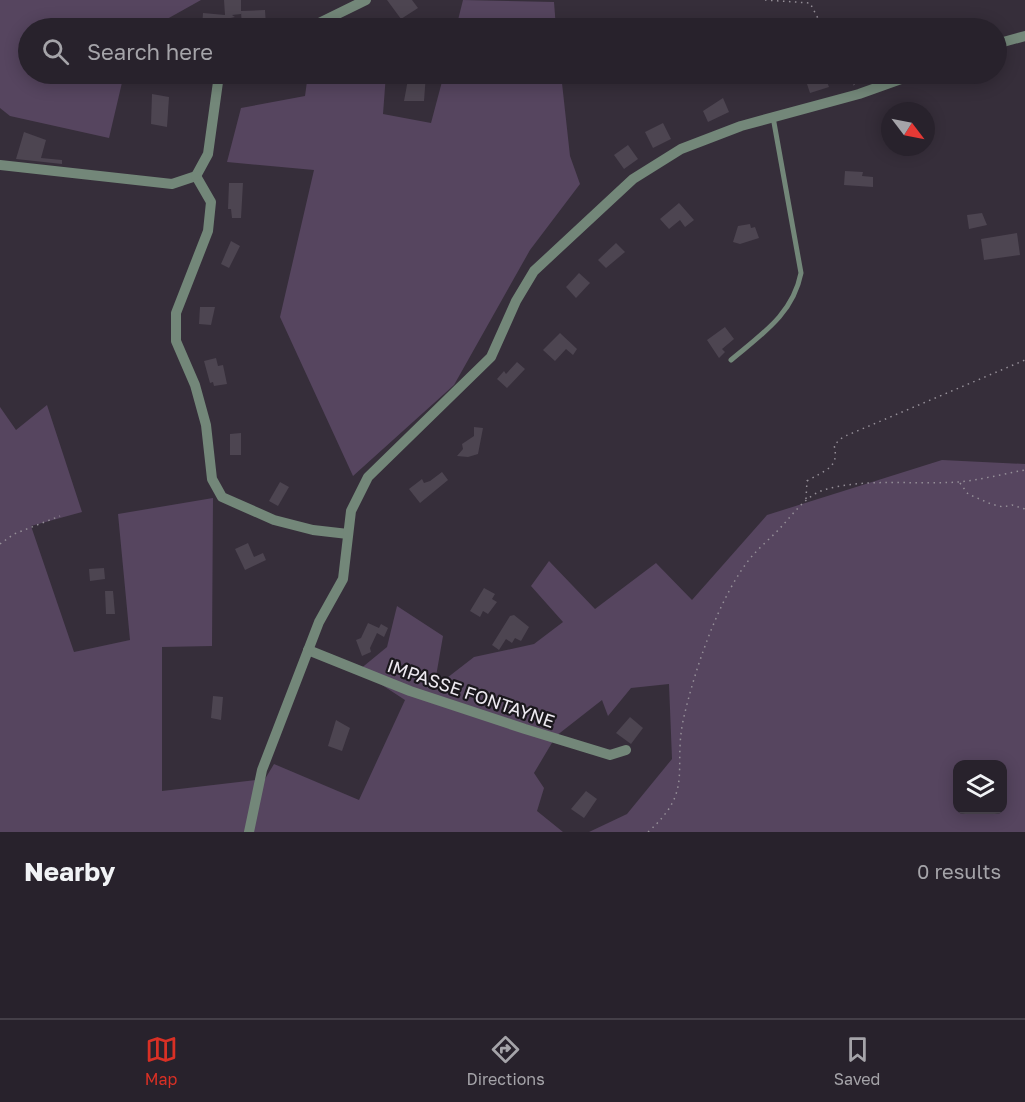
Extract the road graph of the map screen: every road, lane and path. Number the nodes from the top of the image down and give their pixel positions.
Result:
1 (366, 0) edge
2 (765, 0) edge
3 (329, 18) edge
4 (818, 18) edge
5 (1025, 36) edge
6 (1007, 41) edge
7 (218, 84) edge
8 (854, 84) edge
9 (887, 84) edge
10 (859, 94) junction
11 (772, 117) junction
12 (0, 165) edge
13 (196, 176) junction
14 (731, 360) dead end
15 (1025, 360) edge
16 (1025, 470) edge
17 (959, 482) junction
18 (806, 500) junction
19 (1025, 510) edge
20 (60, 516) dead end
21 (348, 534) junction
22 (0, 544) edge
23 (308, 650) junction
24 (626, 750) dead end
25 (249, 832) edge
26 (648, 832) edge

1 - 3 street
2 - 4 path
5 - 6 street
7 - 13 street
8 - 10 path
9 - 10 street
10 - 11 street
11 - 14 lane
11 - 21 street
12 - 13 street
13 - 21 street
15 - 18 path
16 - 17 path
17 - 18 path
17 - 19 path
18 - 26 path
20 - 22 path
21 - 23 street
23 - 24 street, IMPASSE FONTAYNE
23 - 25 street

